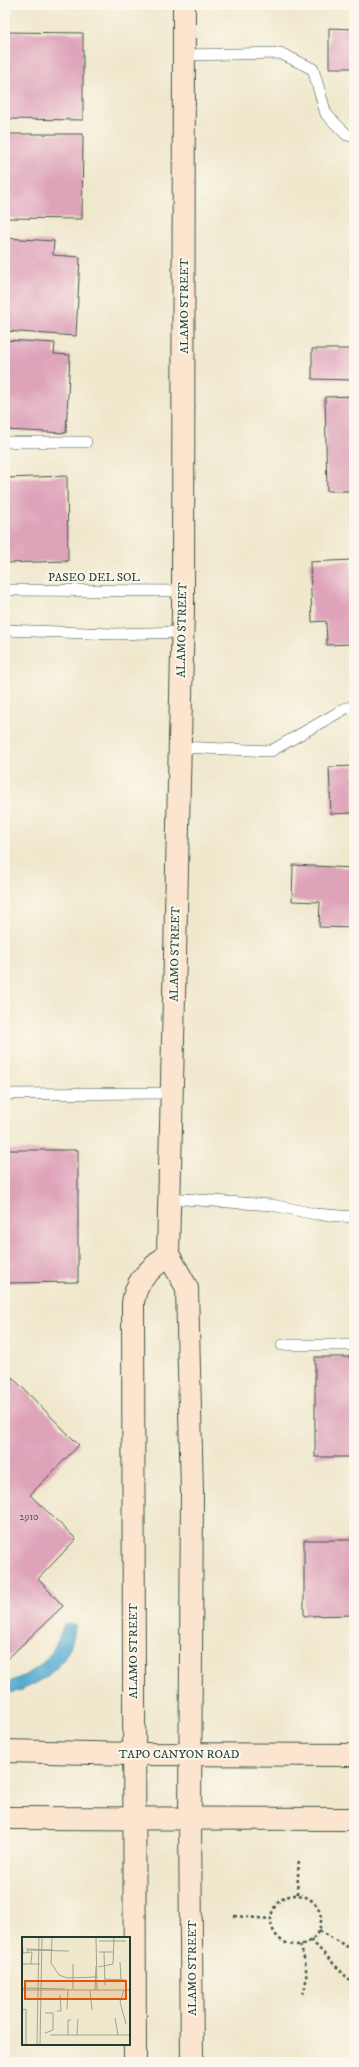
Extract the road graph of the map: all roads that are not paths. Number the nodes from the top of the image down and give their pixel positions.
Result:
1 (184, 5) edge
2 (184, 55) junction
3 (354, 136) edge
4 (5, 442) edge
5 (86, 442) dead end
6 (5, 590) edge
7 (183, 590) junction
8 (5, 630) edge
9 (183, 632) junction
10 (354, 707) edge
11 (180, 747) junction
12 (172, 1093) junction
13 (5, 1094) edge
14 (169, 1198) junction
15 (354, 1218) edge
16 (168, 1254) junction
17 (354, 1344) edge
18 (282, 1345) dead end
19 (5, 1751) edge
20 (133, 1754) junction
21 (191, 1754) junction
22 (354, 1755) edge
23 (5, 1818) edge
24 (135, 1818) junction
25 (190, 1818) junction
26 (354, 1819) edge
27 (135, 2062) edge
28 (192, 2062) edge

1 - 2 main road, ALAMO STREET
2 - 3 lane
2 - 7 main road, ALAMO STREET
4 - 5 lane
6 - 7 lane, PASEO DEL SOL
7 - 9 main road, ALAMO STREET
8 - 9 lane
9 - 11 main road, ALAMO STREET
10 - 11 lane
11 - 12 main road, ALAMO STREET
12 - 13 lane
12 - 14 main road, ALAMO STREET
14 - 15 lane
14 - 16 main road, ALAMO STREET
16 - 20 main road, ALAMO STREET
16 - 21 main road, ALAMO STREET
17 - 18 lane
19 - 20 main road, TAPO CANYON ROAD
20 - 21 main road, TAPO CANYON ROAD
20 - 24 main road, ALAMO STREET
21 - 22 main road, TAPO CANYON ROAD
21 - 25 main road, ALAMO STREET
23 - 24 main road
24 - 25 main road
24 - 27 main road, ALAMO STREET
25 - 26 main road
25 - 28 main road, ALAMO STREET

